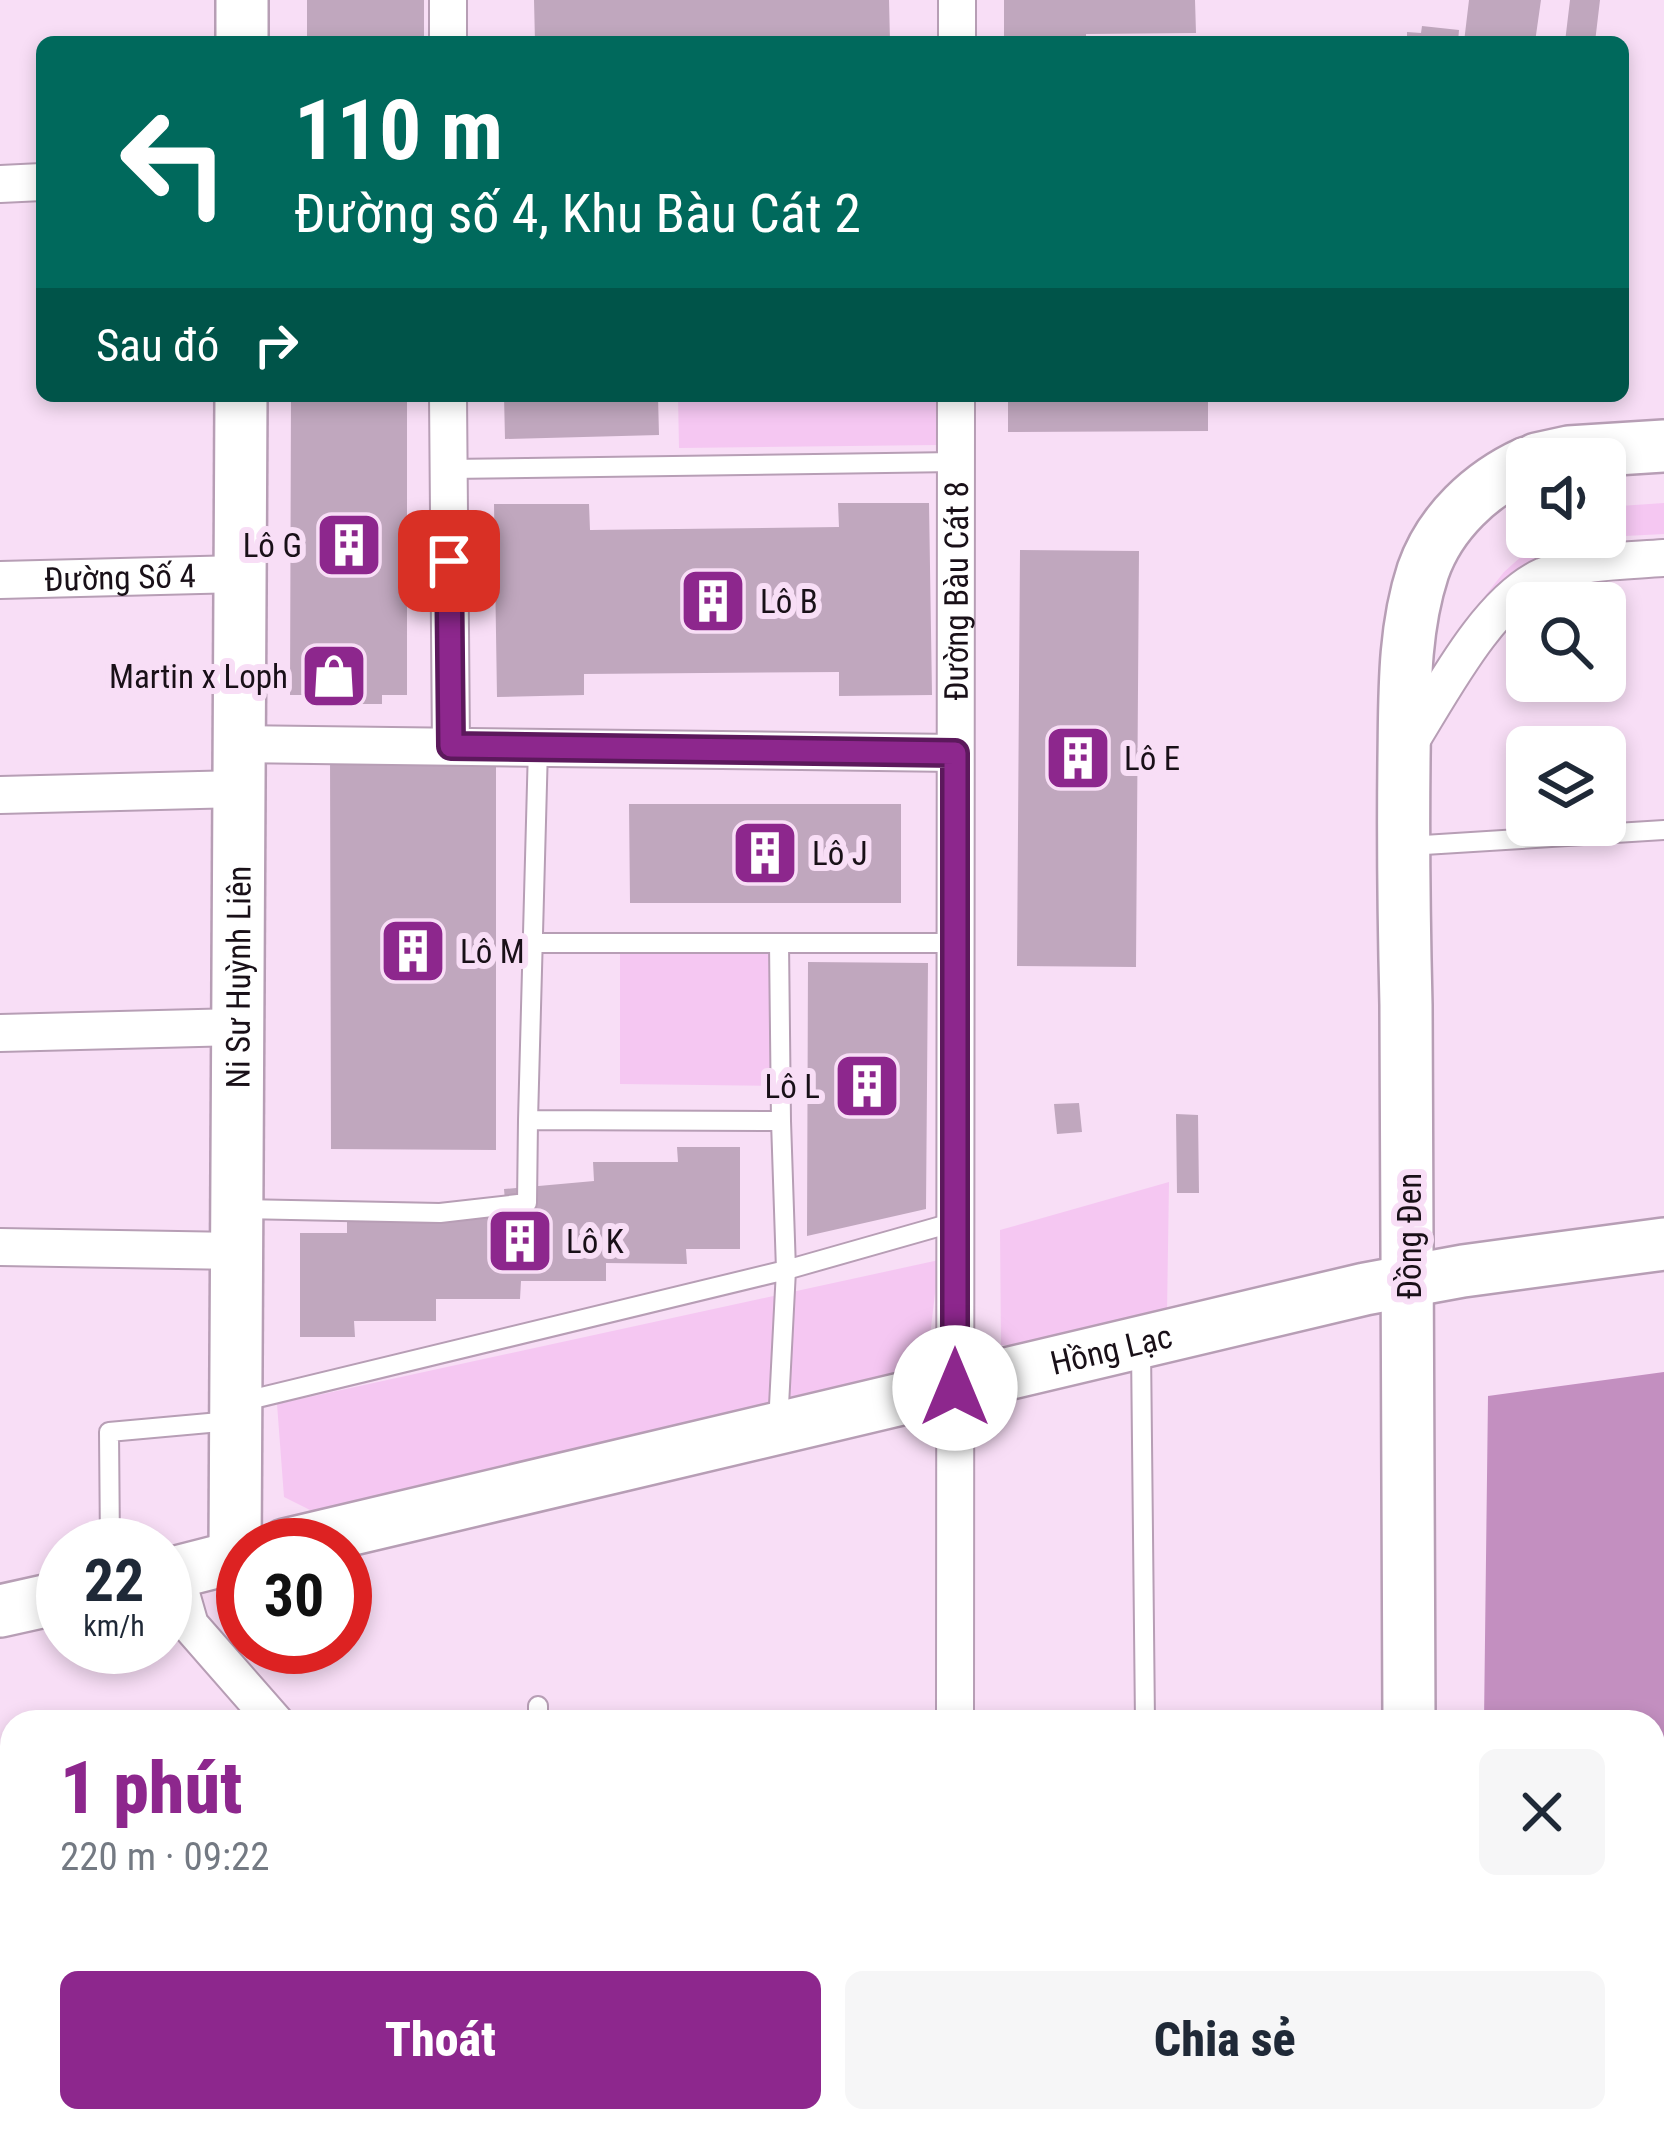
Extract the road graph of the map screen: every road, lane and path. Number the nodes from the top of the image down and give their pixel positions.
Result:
1 (242, 0) edge
2 (448, 0) edge
3 (957, 0) edge
4 (242, 36) edge
5 (448, 36) edge
6 (957, 36) edge
7 (36, 182) edge
8 (0, 184) edge
9 (241, 402) edge
10 (448, 402) edge
11 (956, 402) edge
12 (1664, 446) edge
13 (1626, 448) edge
14 (956, 463) junction
15 (448, 469) junction
16 (1506, 474) edge
17 (1664, 558) edge
18 (240, 574) junction
19 (0, 580) edge
20 (451, 746) junction
21 (538, 747) junction
22 (1405, 750) junction
23 (955, 753) junction
24 (239, 766) junction
25 (0, 795) edge
26 (1664, 830) edge
27 (1403, 846) junction
28 (533, 943) junction
29 (778, 943) junction
30 (955, 943) junction
31 (238, 1027) junction
32 (0, 1033) edge
33 (528, 1120) junction
34 (781, 1121) junction
35 (955, 1222) junction
36 (237, 1230) junction
37 (1664, 1244) edge
38 (0, 1246) edge
39 (785, 1270) junction
40 (1409, 1280) junction
41 (1141, 1343) junction
42 (955, 1388) junction
43 (236, 1412) junction
44 (778, 1430) junction
45 (110, 1518) edge
46 (238, 1518) edge
47 (372, 1525) edge
48 (36, 1603) edge
49 (0, 1611) edge
50 (192, 1627) edge
51 (264, 1710) edge
52 (955, 1710) edge
53 (1145, 1710) edge
54 (1409, 1710) edge

1 - 4 street
2 - 5 street
3 - 6 street
7 - 8 street
9 - 18 street, Ni Sư Huỳnh Liên
10 - 15 street
11 - 14 street, Đường Bàu Cát 8
12 - 13 street
14 - 15 lane
14 - 23 street, Đường Bàu Cát 8
15 - 20 street
16 - 22 street, Đồng Đen
17 - 22 street
18 - 19 street, Đường Số 4
18 - 24 street, Ni Sư Huỳnh Liên
20 - 21 street
20 - 24 street
21 - 23 street
21 - 28 lane
22 - 27 street, Đồng Đen
23 - 30 street, Đường Bàu Cát 8
24 - 25 street
24 - 31 street, Ni Sư Huỳnh Liên
26 - 27 lane
27 - 40 street, Đồng Đen
28 - 29 lane
28 - 33 lane
29 - 30 lane
29 - 34 lane
30 - 35 street, Đường Bàu Cát 8
31 - 32 street
31 - 36 street, Ni Sư Huỳnh Liên
33 - 34 lane
33 - 36 lane
34 - 39 lane
35 - 39 lane
35 - 42 street, Đường Bàu Cát 8
36 - 38 street
36 - 43 street, Ni Sư Huỳnh Liên
37 - 40 street, Hồng Lạc
39 - 43 lane
39 - 44 lane
40 - 41 street, Hồng Lạc
40 - 54 street, Đồng Đen
41 - 42 street, Hồng Lạc
41 - 53 lane
42 - 44 street, Hồng Lạc
42 - 52 street, Đường Bàu Cát 8
43 - 45 lane
43 - 46 street, Ni Sư Huỳnh Liên
44 - 47 street, Hồng Lạc
48 - 49 street
50 - 51 street

